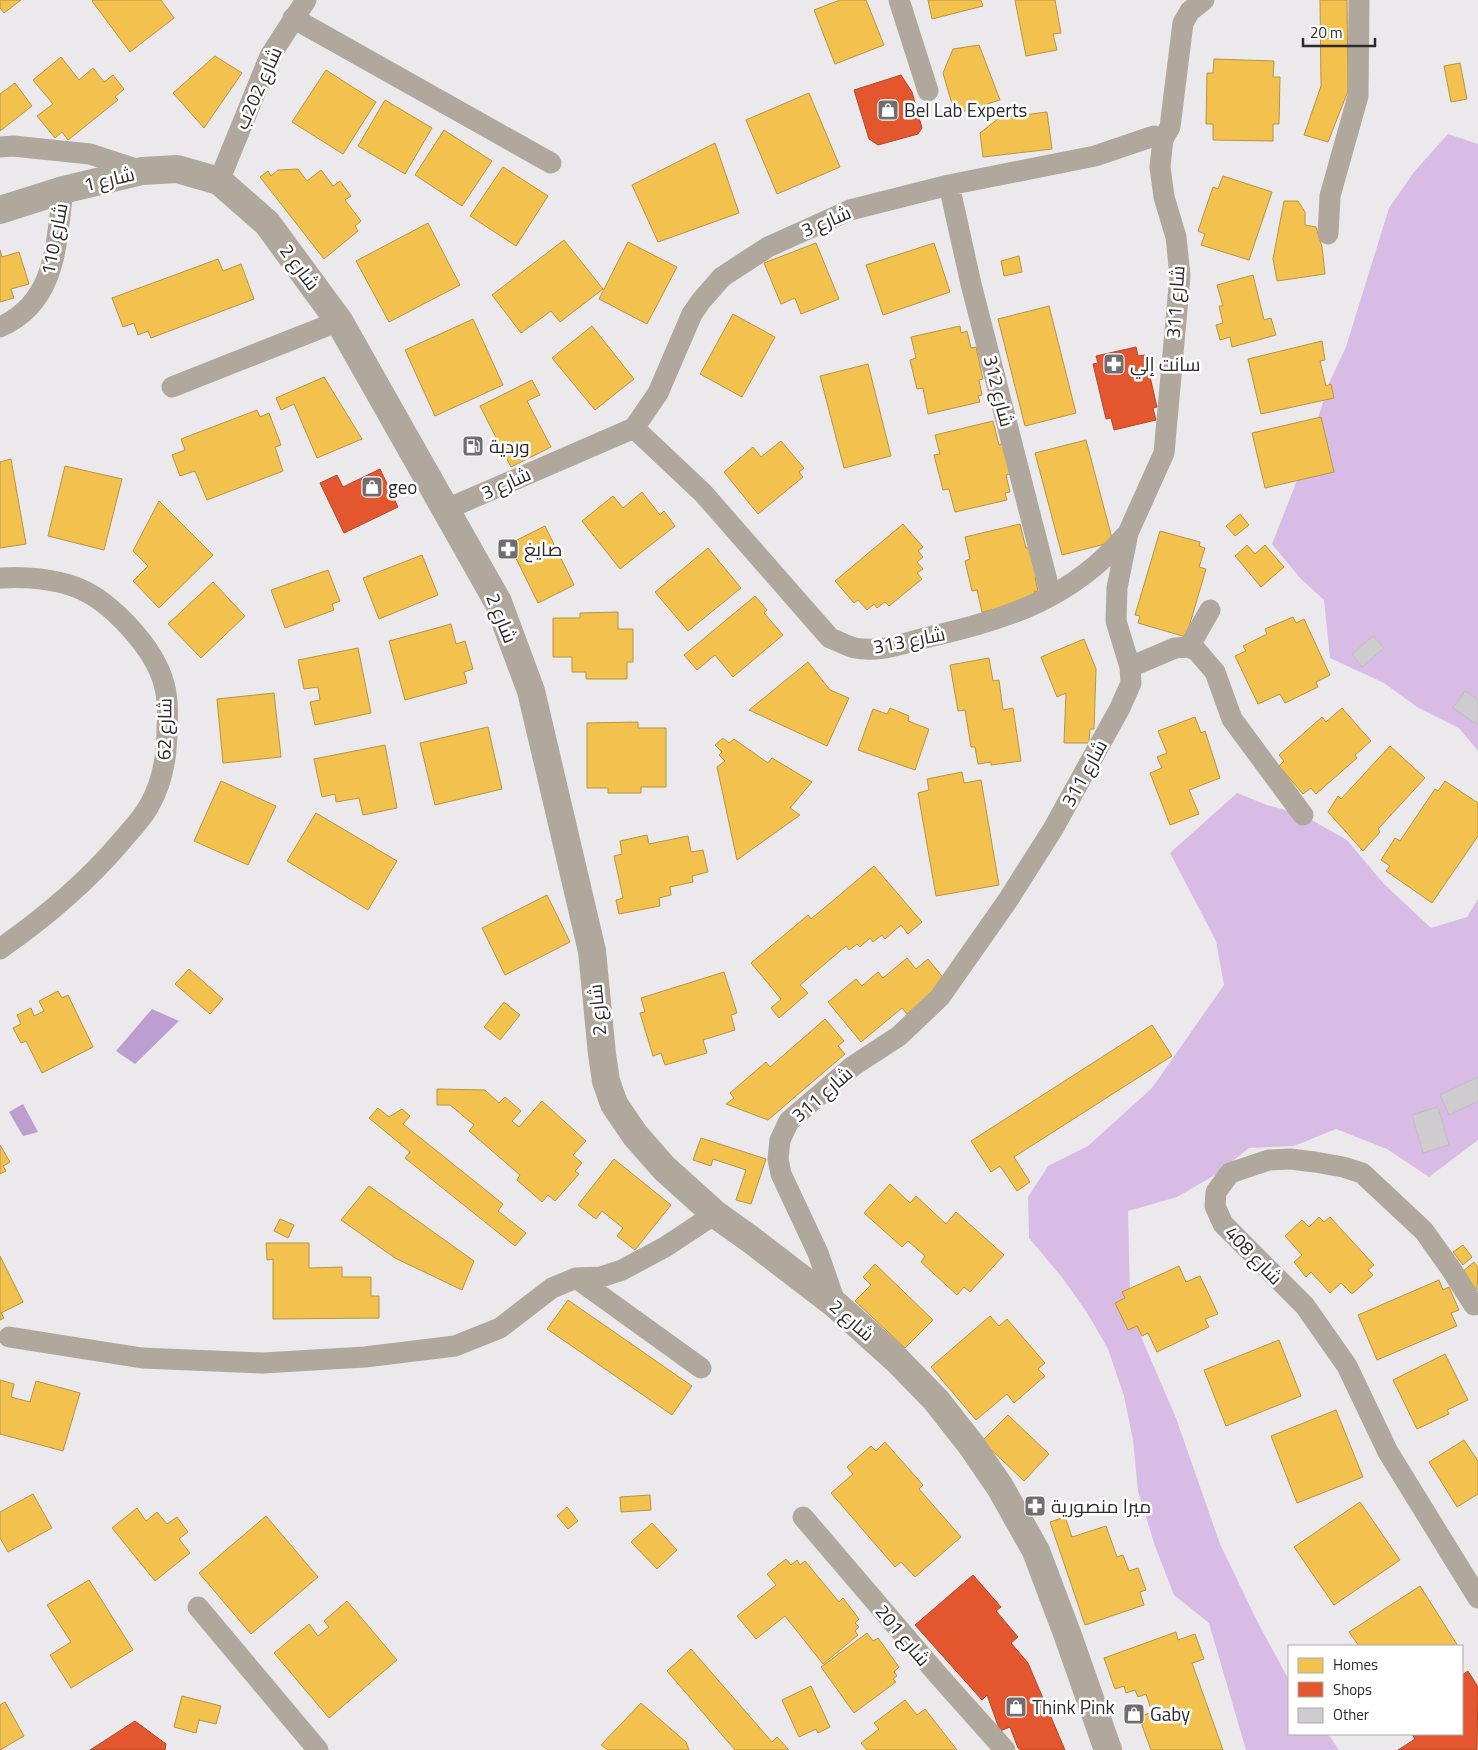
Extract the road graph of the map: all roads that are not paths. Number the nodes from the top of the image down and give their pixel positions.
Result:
1 (306, 0) edge
2 (899, 0) edge
3 (1204, 0) edge
4 (1359, 0) edge
5 (293, 18) junction
6 (928, 91) dead end
7 (1163, 139) junction
8 (0, 147) edge
9 (551, 163) dead end
10 (142, 171) junction
11 (219, 181) junction
12 (949, 184) junction
13 (63, 190) junction
14 (0, 210) edge
15 (1328, 234) dead end
16 (340, 321) junction
17 (0, 328) edge
18 (172, 387) dead end
19 (634, 428) junction
20 (447, 509) junction
21 (1128, 533) junction
22 (0, 578) edge
23 (1051, 596) junction
24 (1210, 610) dead end
25 (1189, 646) junction
26 (1130, 667) junction
27 (1303, 815) dead end
28 (0, 949) edge
29 (715, 1214) junction
30 (576, 1278) junction
31 (836, 1305) junction
32 (1474, 1305) dead end
33 (9, 1337) dead end
34 (701, 1368) dead end
35 (803, 1517) dead end
36 (1478, 1598) edge
37 (198, 1607) dead end
38 (318, 1750) edge
39 (1005, 1750) edge
40 (1108, 1750) edge

1 - 5 street, شارع 202ب
2 - 6 street
3 - 7 street
4 - 15 street
5 - 9 street
5 - 11 street, شارع 202ب
7 - 12 street, شارع 3
7 - 21 street, شارع 311
8 - 10 street
10 - 11 street, شارع 1
10 - 13 street, شارع 1
11 - 16 street, شارع 2
12 - 19 street, شارع 3
12 - 23 street, شارع 312
13 - 14 street, شارع 1
13 - 17 street, شارع 110
16 - 18 street
16 - 20 street, شارع 2
19 - 20 street, شارع 3
19 - 23 street, شارع 313
20 - 29 street, شارع 2
21 - 23 street, شارع 313
21 - 26 street, شارع 311
22 - 28 street, شارع 62
24 - 25 street
25 - 26 street
25 - 27 street
26 - 31 street, شارع 311
29 - 30 street
29 - 31 street, شارع 2
30 - 33 street
30 - 34 street
31 - 40 street, شارع 2
32 - 36 street, شارع 408
35 - 39 street, شارع 201
37 - 38 street

